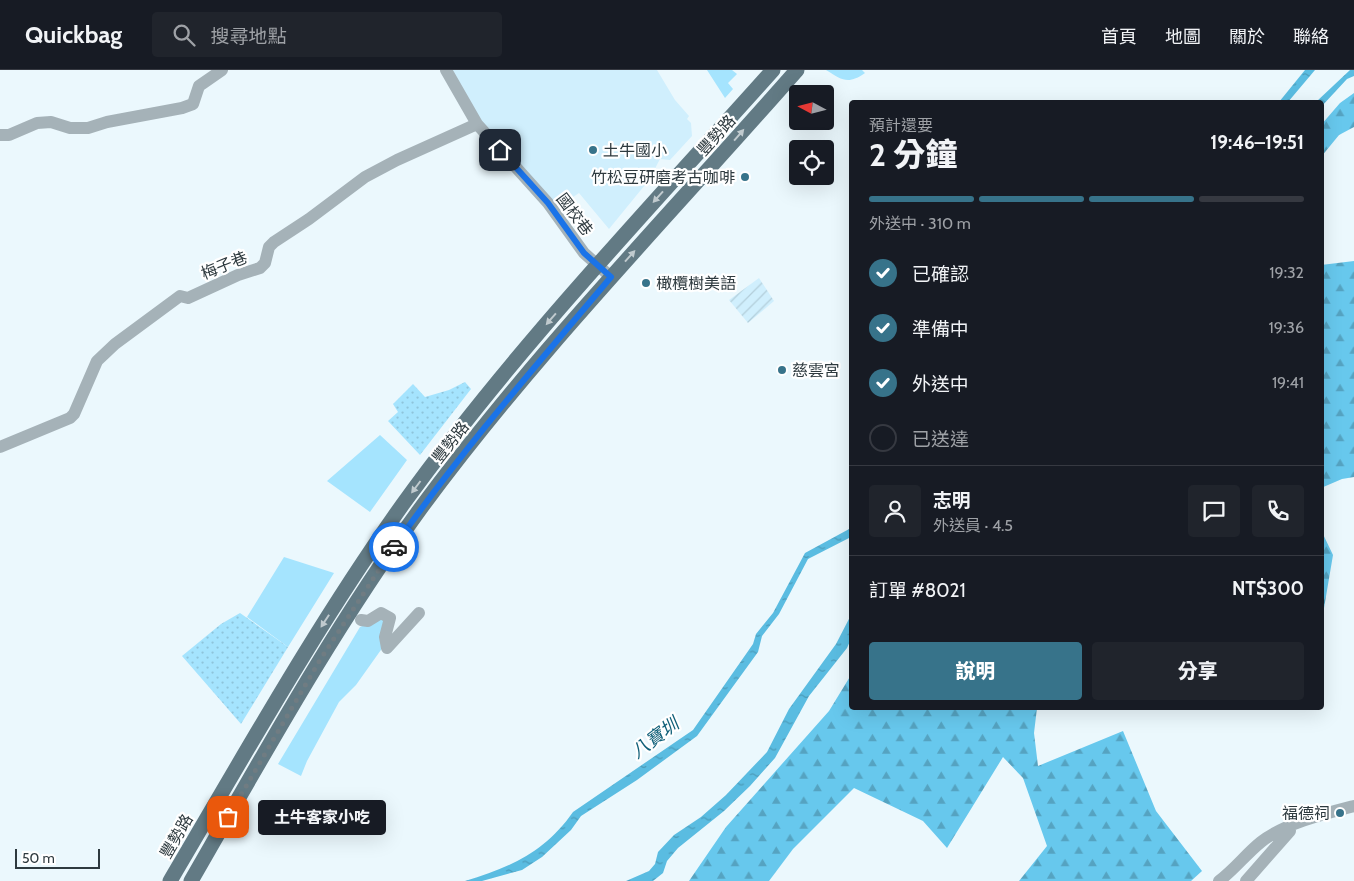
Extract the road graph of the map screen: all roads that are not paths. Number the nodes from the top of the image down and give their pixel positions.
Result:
1 (222, 70) edge
2 (446, 70) edge
3 (773, 70) edge
4 (797, 70) edge
5 (477, 124) junction
6 (0, 135) edge
7 (708, 142) junction
8 (725, 151) junction
9 (597, 265) junction
10 (611, 277) junction
11 (0, 447) edge
12 (419, 613) dead end
13 (361, 620) dead end
14 (1354, 806) edge
15 (1297, 824) junction
16 (170, 881) edge
17 (191, 881) edge
18 (1219, 881) edge
19 (1246, 881) edge

1 - 6 street
2 - 5 street, 國校巷
3 - 7 main road, 豐勢路
8 -> 4 main road, 豐勢路
5 - 9 street, 國校巷
5 - 11 street, 梅子巷
7 - 8 street
7 -> 9 main road, 豐勢路
10 -> 8 main road, 豐勢路
9 - 10 street, 國校巷
9 -> 16 main road, 豐勢路
10 - 17 main road, 豐勢路
12 - 13 street
14 - 15 street
15 - 18 street
15 - 19 street

